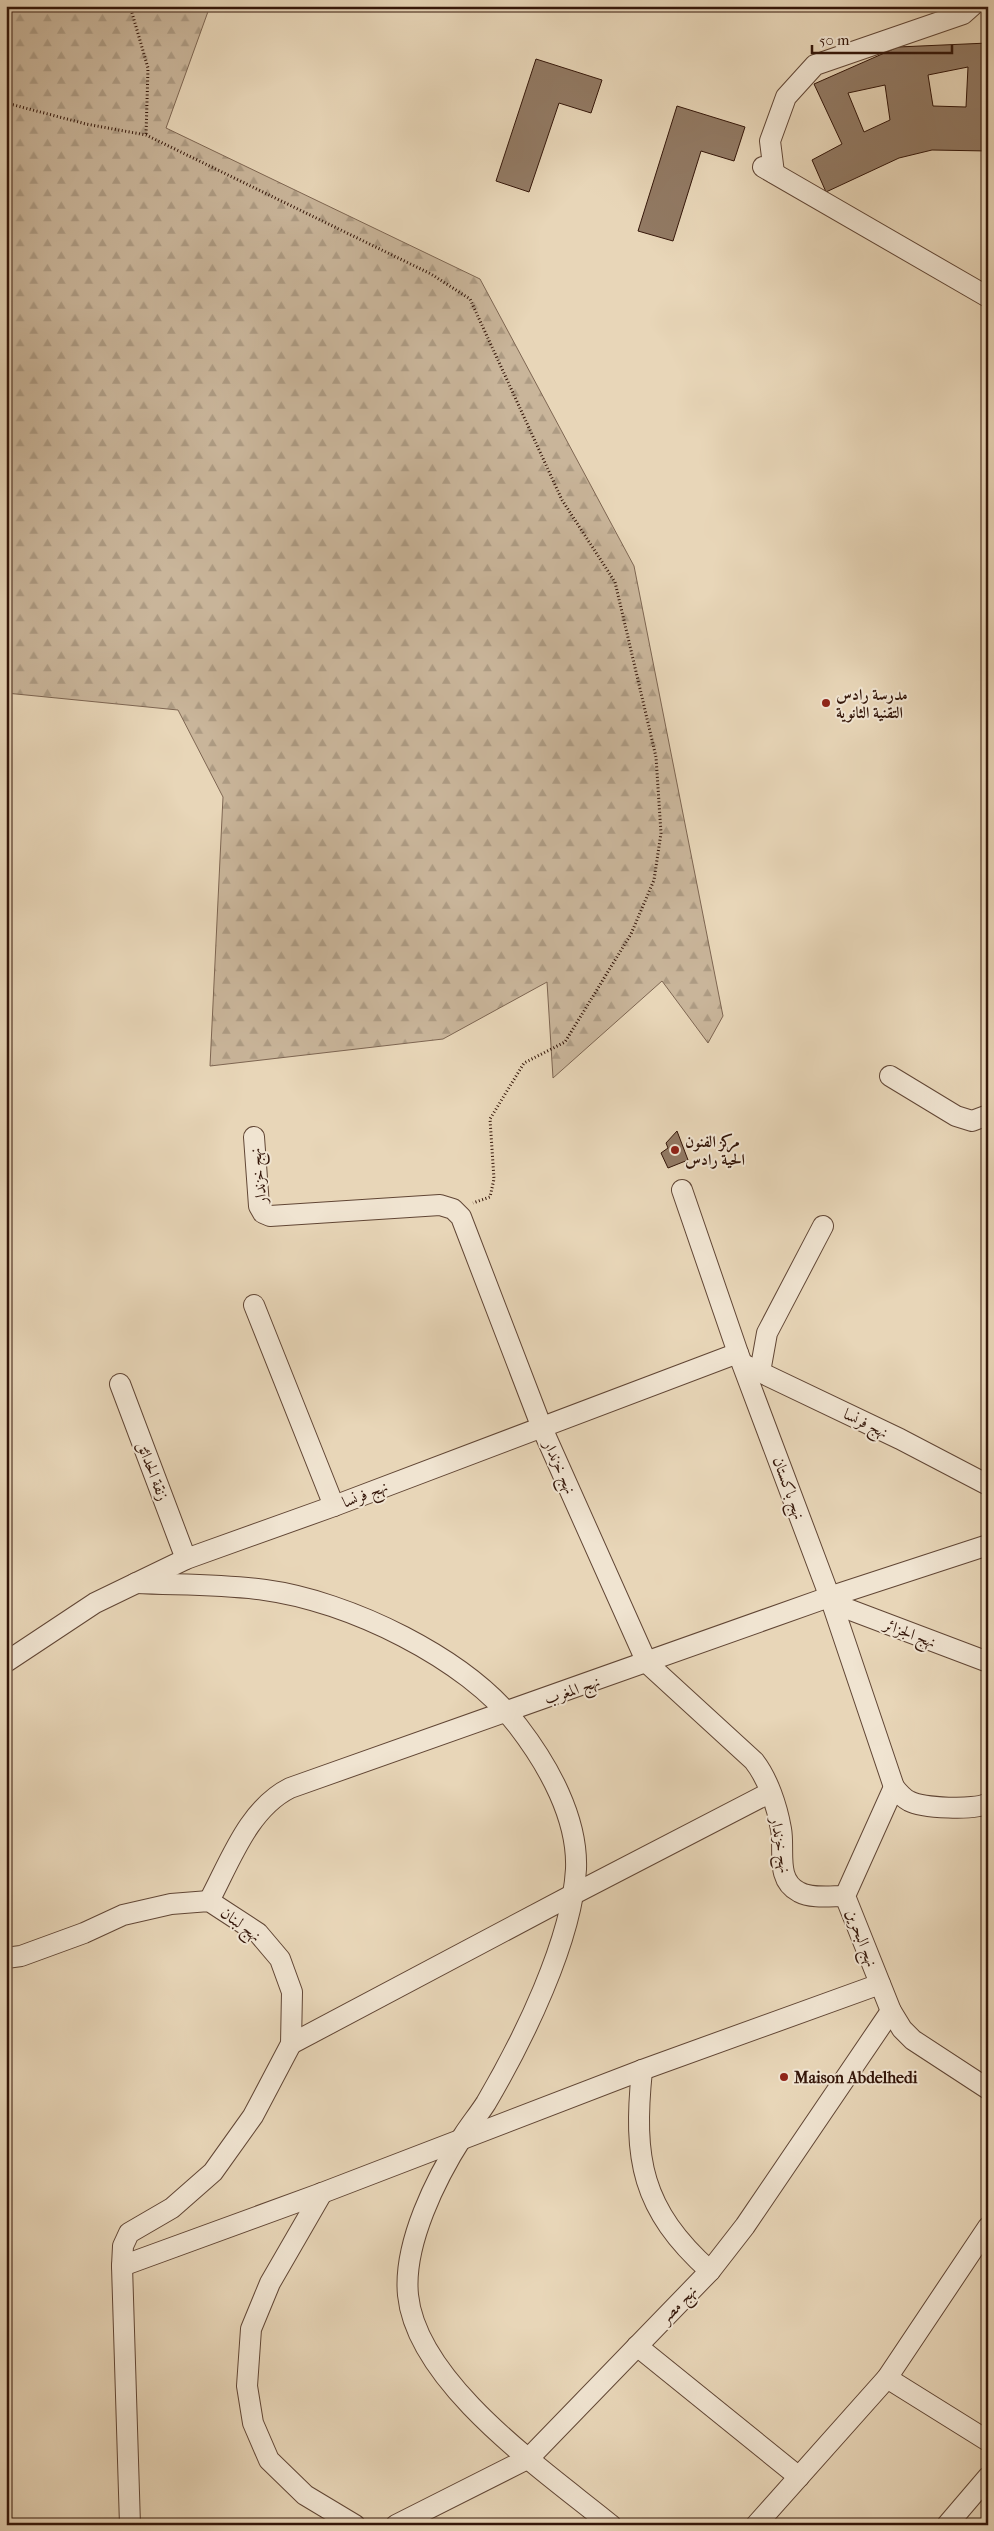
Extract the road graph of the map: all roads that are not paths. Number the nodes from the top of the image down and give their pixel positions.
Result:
1 (972, 6) edge
2 (988, 297) edge
3 (890, 1076) dead end
4 (988, 1115) edge
5 (254, 1137) dead end
6 (682, 1190) dead end
7 (824, 1226) dead end
8 (254, 1305) dead end
9 (747, 1363) junction
10 (120, 1384) dead end
11 (542, 1428) junction
12 (988, 1485) edge
13 (334, 1506) junction
14 (988, 1545) edge
15 (186, 1559) junction
16 (136, 1583) junction
17 (831, 1600) junction
18 (6, 1662) edge
19 (988, 1662) edge
20 (647, 1663) junction
21 (508, 1712) junction
22 (894, 1787) junction
23 (769, 1793) junction
24 (988, 1803) edge
25 (572, 1894) junction
26 (845, 1896) junction
27 (209, 1901) junction
28 (6, 1958) edge
29 (880, 1984) junction
30 (891, 2012) junction
31 (291, 2044) junction
32 (642, 2070) junction
33 (988, 2089) edge
34 (462, 2138) junction
35 (322, 2193) junction
36 (988, 2228) edge
37 (122, 2266) junction
38 (710, 2271) junction
39 (637, 2346) junction
40 (888, 2378) junction
41 (988, 2441) edge
42 (529, 2458) junction
43 (799, 2477) junction
44 (988, 2477) edge
45 (403, 2523) edge
46 (130, 2525) edge
47 (355, 2525) edge
48 (611, 2525) edge
49 (756, 2525) edge
50 (948, 2525) edge

1 - 2 street
3 - 4 street
5 - 11 street, نهج خزندار
6 - 9 street, نهج باكستان
7 - 9 street
8 - 13 street
9 - 11 street, نهج فرنسا
9 - 12 street, نهج فرنسا
9 - 17 street, نهج باكستان
10 - 15 street, زنقة الحدائق
11 - 13 street, نهج فرنسا
11 - 20 street, نهج خزندار
13 - 15 street, نهج فرنسا
14 - 17 street, نهج المغرب
15 - 16 street, نهج فرنسا
16 - 18 street, نهج فرنسا
16 - 21 street
17 - 19 street, نهج الجزائر
17 - 20 street, نهج المغرب
17 - 22 street, نهج باكستان
20 - 21 street, نهج المغرب
20 - 23 street, نهج خزندار
21 - 25 street
21 - 27 street, نهج المغرب
22 - 24 street
22 - 26 street, نهج البحرين
23 - 25 street
23 - 26 street, نهج خزندار
25 - 31 street
25 - 34 street
26 - 29 street, نهج البحرين
27 - 28 street, نهج لبنان
27 - 31 street, نهج لبنان
29 - 30 street, نهج البحرين
29 - 32 street
30 - 33 street, نهج البحرين
30 - 38 street, نهج مصر
31 - 37 street, نهج لبنان
32 - 34 street
32 - 38 street
34 - 35 street
34 - 42 street
35 - 37 street
35 - 47 street
36 - 40 street
37 - 46 street
38 - 39 street, نهج مصر
39 - 42 street, نهج مصر
39 - 43 street
40 - 41 street
40 - 43 street
42 - 45 street, نهج مصر
42 - 48 street
43 - 49 street
44 - 50 street

